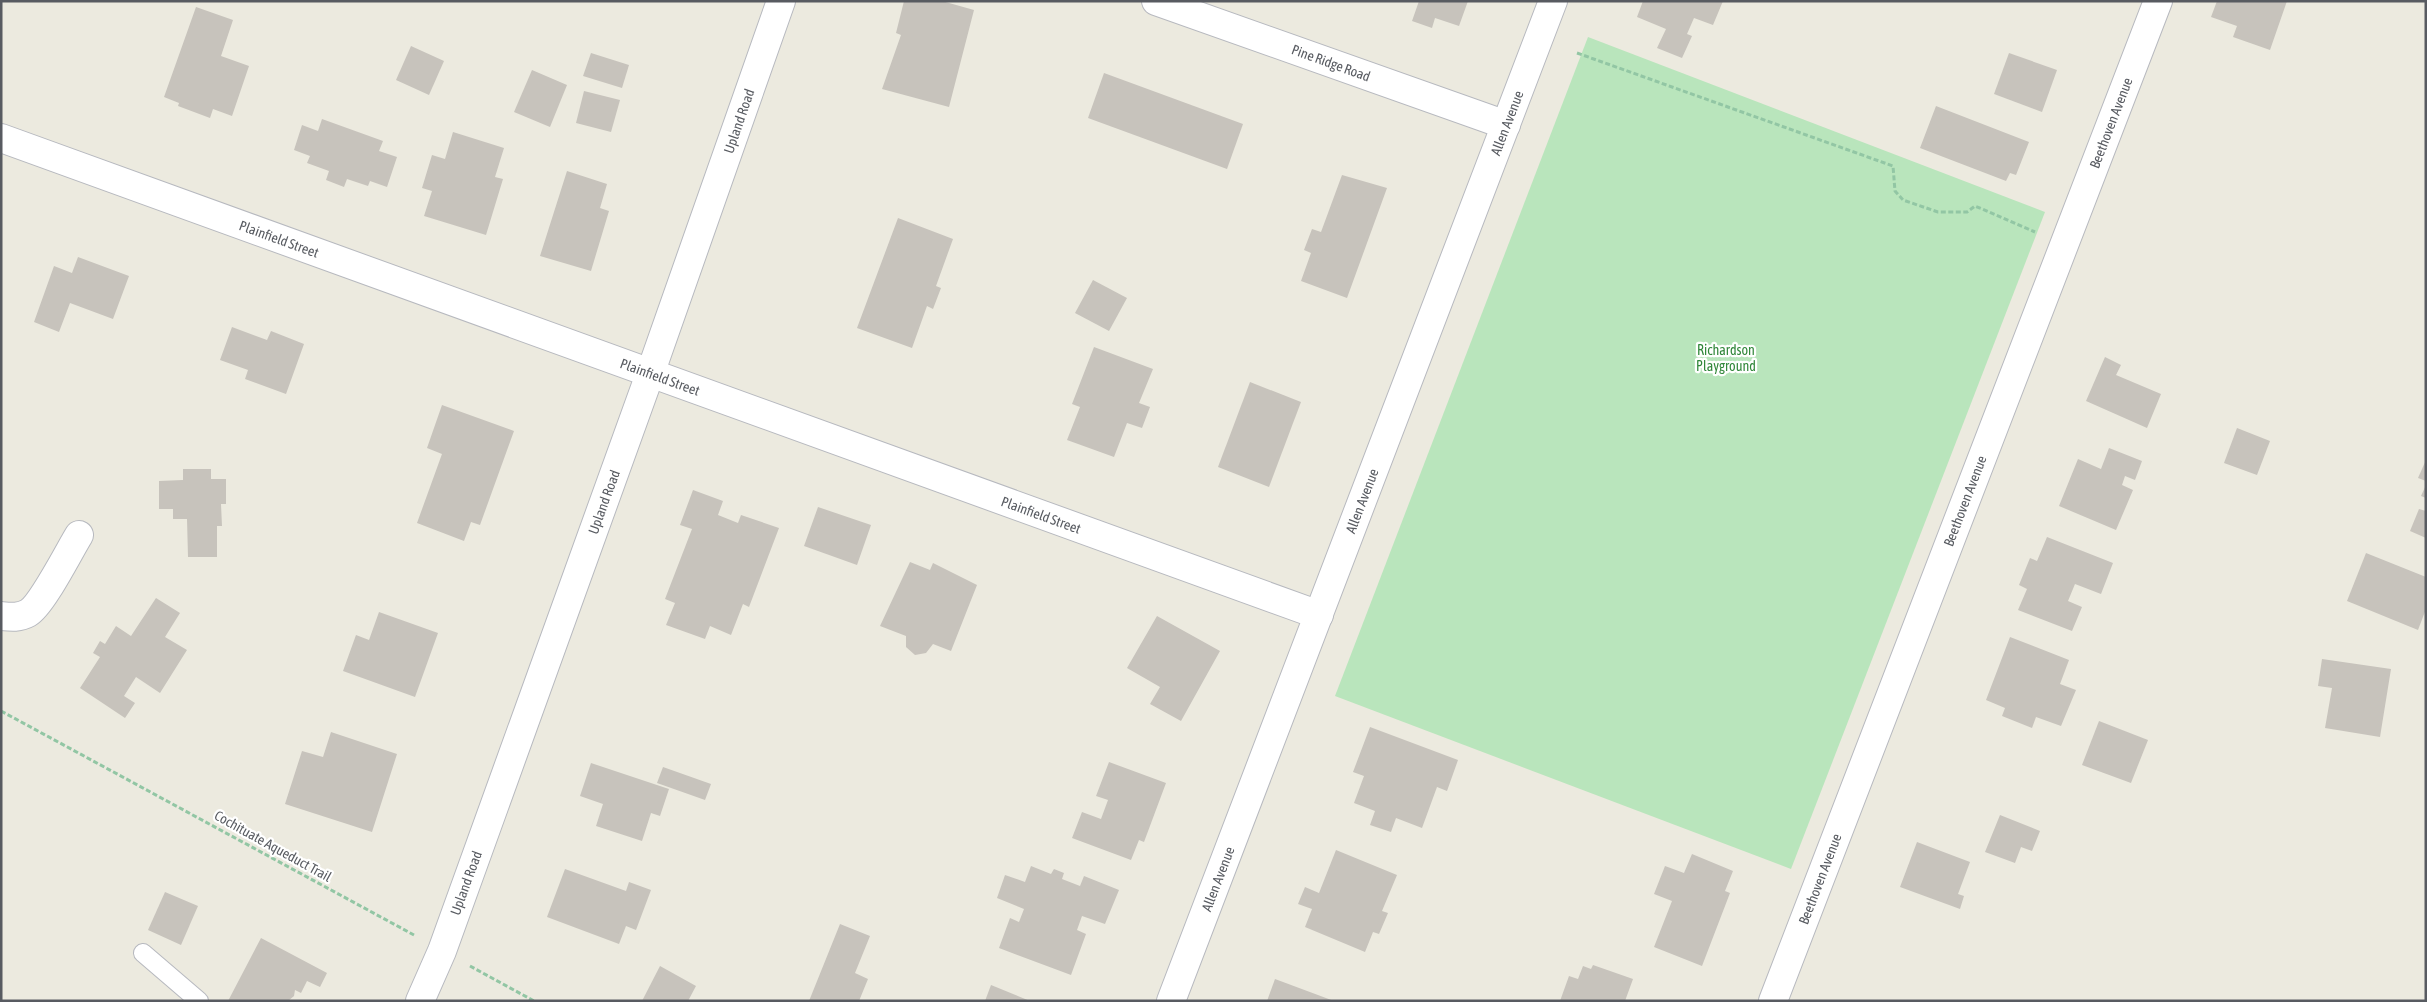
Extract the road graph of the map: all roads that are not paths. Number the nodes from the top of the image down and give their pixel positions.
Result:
1 (781, 1) edge
2 (1156, 1) edge
3 (1553, 1) edge
4 (2158, 1) edge
5 (1506, 125) junction
6 (1, 138) edge
7 (650, 374) junction
8 (79, 535) dead end
9 (1319, 615) junction
10 (1, 616) edge
11 (143, 953) dead end
12 (199, 1001) edge
13 (420, 1001) edge
14 (1171, 1001) edge
15 (1773, 1001) edge

1 - 7 street, Upland Road
2 - 5 street, Pine Ridge Road
3 - 5 street, Allen Avenue
4 - 15 street, Beethoven Avenue
5 - 9 street, Allen Avenue
6 - 7 street, Plainfield Street
7 - 9 street, Plainfield Street
7 - 13 street, Upland Road
8 - 10 street
9 - 14 street, Allen Avenue
11 - 12 lane

